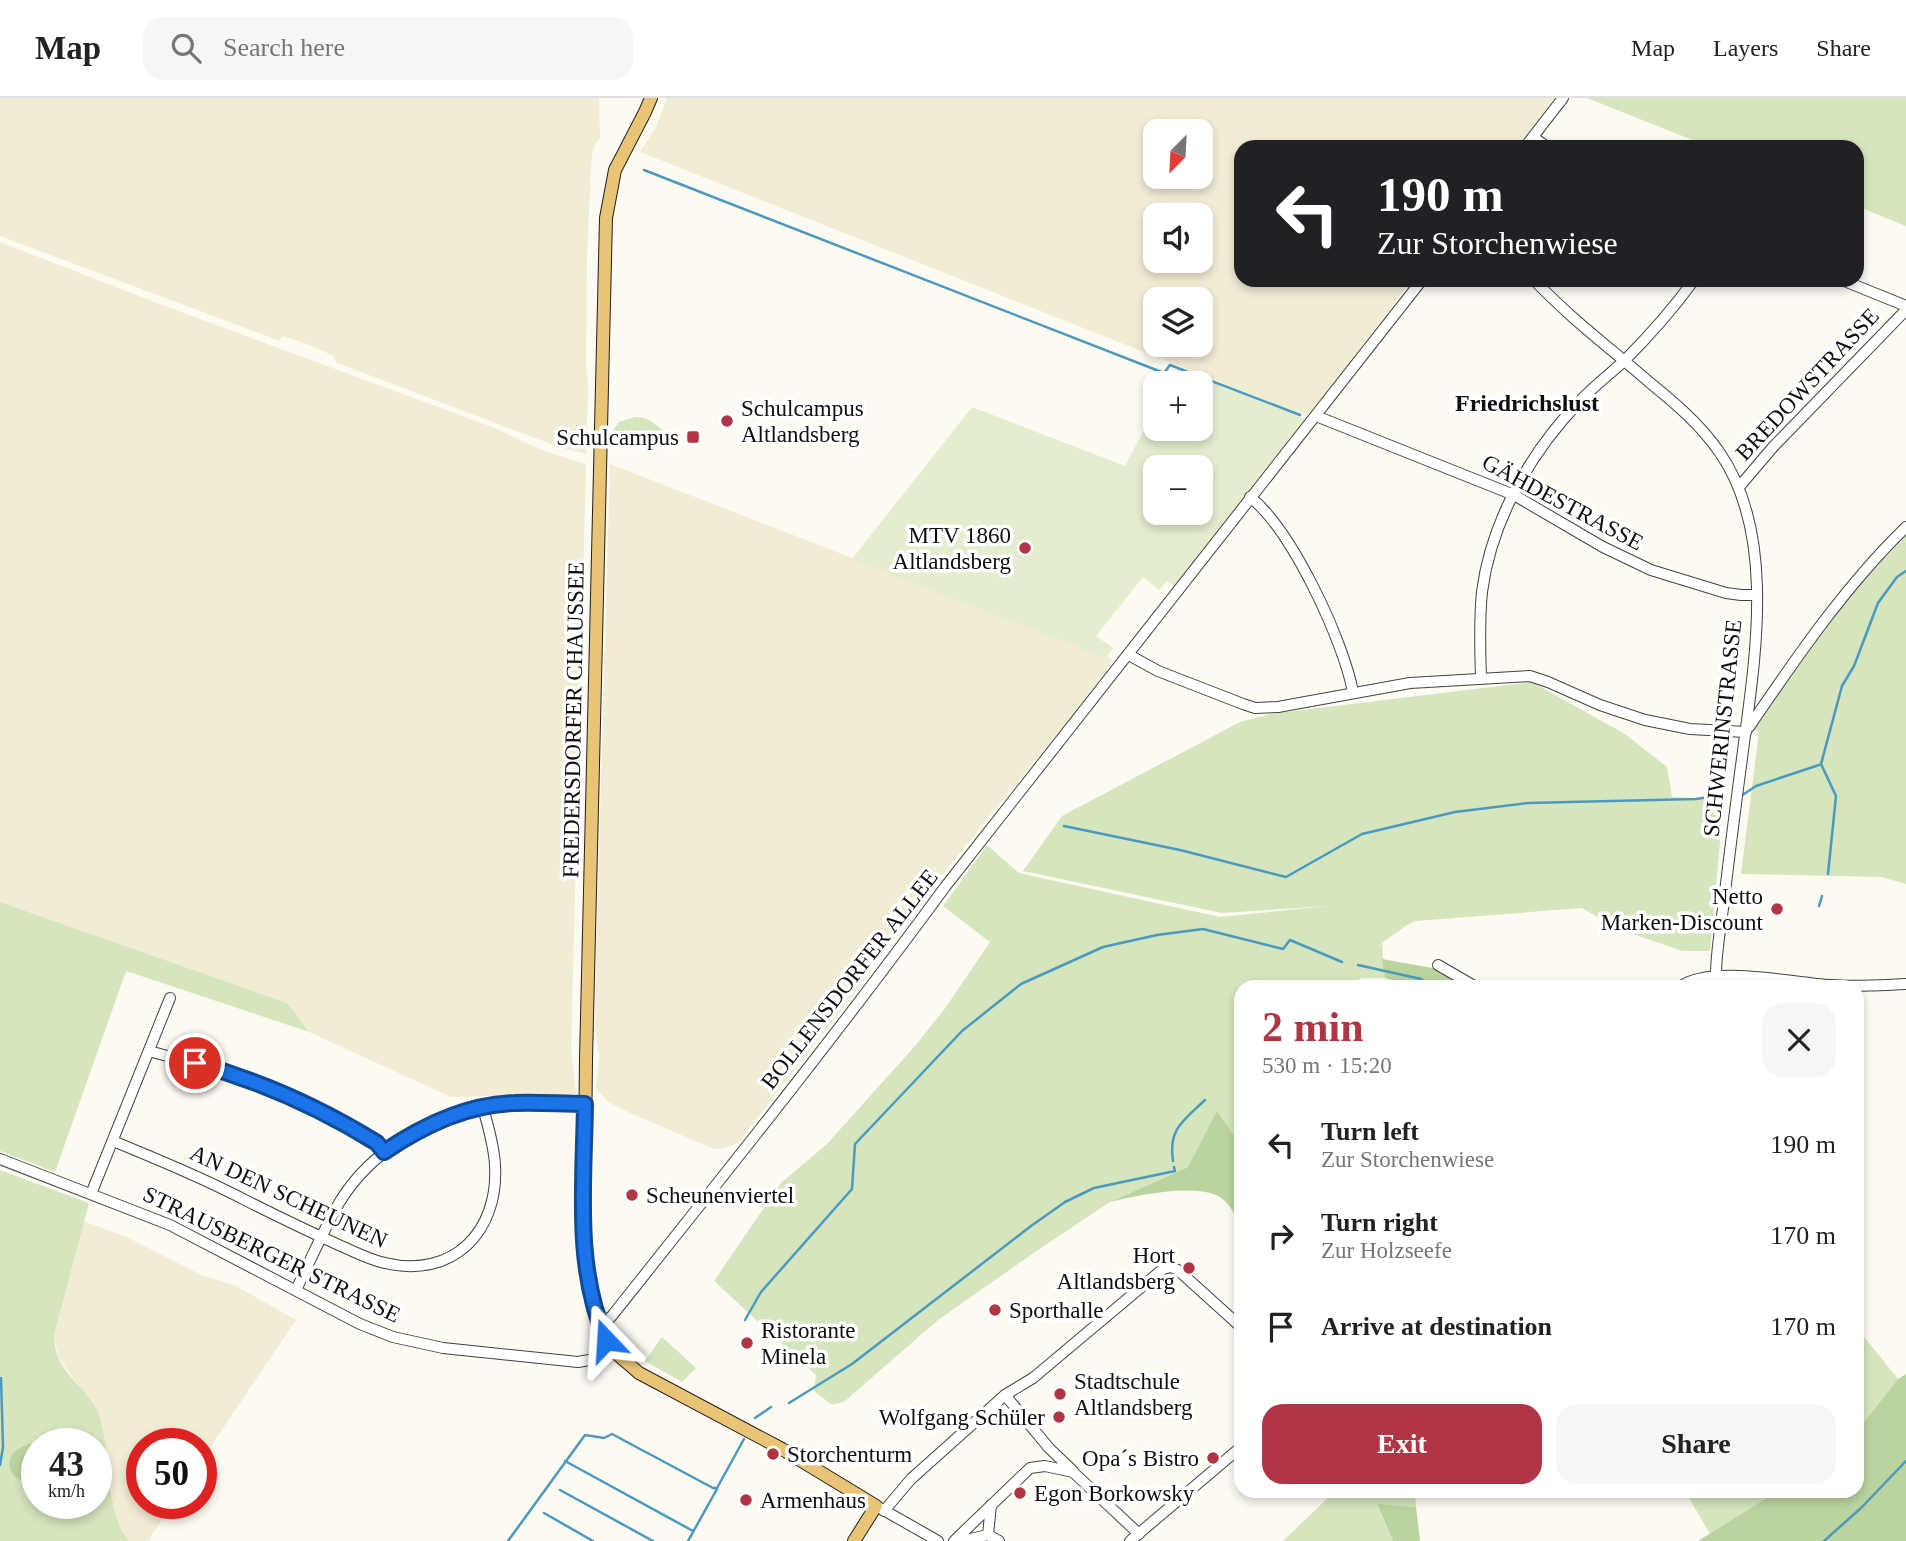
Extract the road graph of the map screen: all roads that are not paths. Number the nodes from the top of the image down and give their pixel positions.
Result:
1 (651, 98) edge
2 (1563, 98) edge
3 (1533, 137) junction
4 (1531, 140) edge
5 (1537, 140) edge
6 (1417, 287) edge
7 (1541, 287) edge
8 (1688, 287) edge
9 (1858, 287) edge
10 (1906, 308) edge
11 (1624, 360) junction
12 (1316, 416) junction
13 (1739, 487) junction
14 (1514, 495) junction
15 (1250, 497) junction
16 (1906, 527) edge
17 (1756, 595) junction
18 (1129, 654) junction
19 (1480, 678) junction
20 (1353, 692) junction
21 (1746, 732) junction
22 (1438, 965) dead end
23 (1716, 975) junction
24 (1464, 980) edge
25 (1694, 980) edge
26 (1776, 980) edge
27 (1906, 984) edge
28 (1864, 985) edge
29 (170, 998) dead end
30 (149, 1051) junction
31 (585, 1104) junction
32 (483, 1108) junction
33 (113, 1141) junction
34 (384, 1152) junction
35 (0, 1159) edge
36 (91, 1194) junction
37 (322, 1237) junction
38 (296, 1290) junction
39 (1234, 1321) edge
40 (599, 1324) junction
41 (610, 1348) junction
42 (1005, 1395) junction
43 (1049, 1448) junction
44 (1234, 1453) edge
45 (1030, 1468) junction
46 (1073, 1472) junction
47 (991, 1505) junction
48 (880, 1508) junction
49 (988, 1535) junction
50 (1134, 1537) edge
51 (854, 1541) edge
52 (938, 1541) edge
53 (954, 1541) edge
54 (965, 1541) edge
55 (999, 1541) edge

1 - 31 main road, FREDERSDORFER CHAUSSEE
2 - 3 street
3 - 4 street
3 - 5 street
6 - 12 street, BOLLENSDORFER ALLEE
7 - 11 street, SCHWERINSTRASSE
8 - 11 street
9 - 10 street
10 - 13 street, BREDOWSTRASSE
11 - 13 street, SCHWERINSTRASSE
11 - 14 street
12 - 14 street, GÄHDESTRASSE
12 - 15 street, BOLLENSDORFER ALLEE
13 - 17 street, SCHWERINSTRASSE
14 - 17 street, GÄHDESTRASSE
14 - 19 street
15 - 18 street, BOLLENSDORFER ALLEE
15 - 20 street
16 - 21 street
17 - 21 street, SCHWERINSTRASSE
18 - 20 street
18 - 40 street, BOLLENSDORFER ALLEE
19 - 20 street
19 - 21 street
21 - 23 street, SCHWERINSTRASSE
22 - 24 street
23 - 25 street
23 - 26 street
27 - 28 street
29 - 30 street
30 - 33 street
30 - 34 street
31 - 32 street
31 - 40 main road, FREDERSDORFER CHAUSSEE
32 - 34 street
32 - 37 street, AN DEN SCHEUNEN
33 - 36 street
33 - 37 street, AN DEN SCHEUNEN
34 - 37 street
35 - 36 street, STRAUSBERGER STRASSE
36 - 38 street, STRAUSBERGER STRASSE
37 - 38 street
38 - 41 street, STRAUSBERGER STRASSE
39 - 42 street
40 - 41 main road, FREDERSDORFER CHAUSSEE
41 - 48 main road
42 - 43 street
42 - 48 street
43 - 45 street
43 - 46 street
44 - 50 street
45 - 46 street
45 - 47 street
46 - 50 street
47 - 49 street
47 - 53 street
48 - 51 main road
48 - 52 street
49 - 54 street
49 - 55 street

